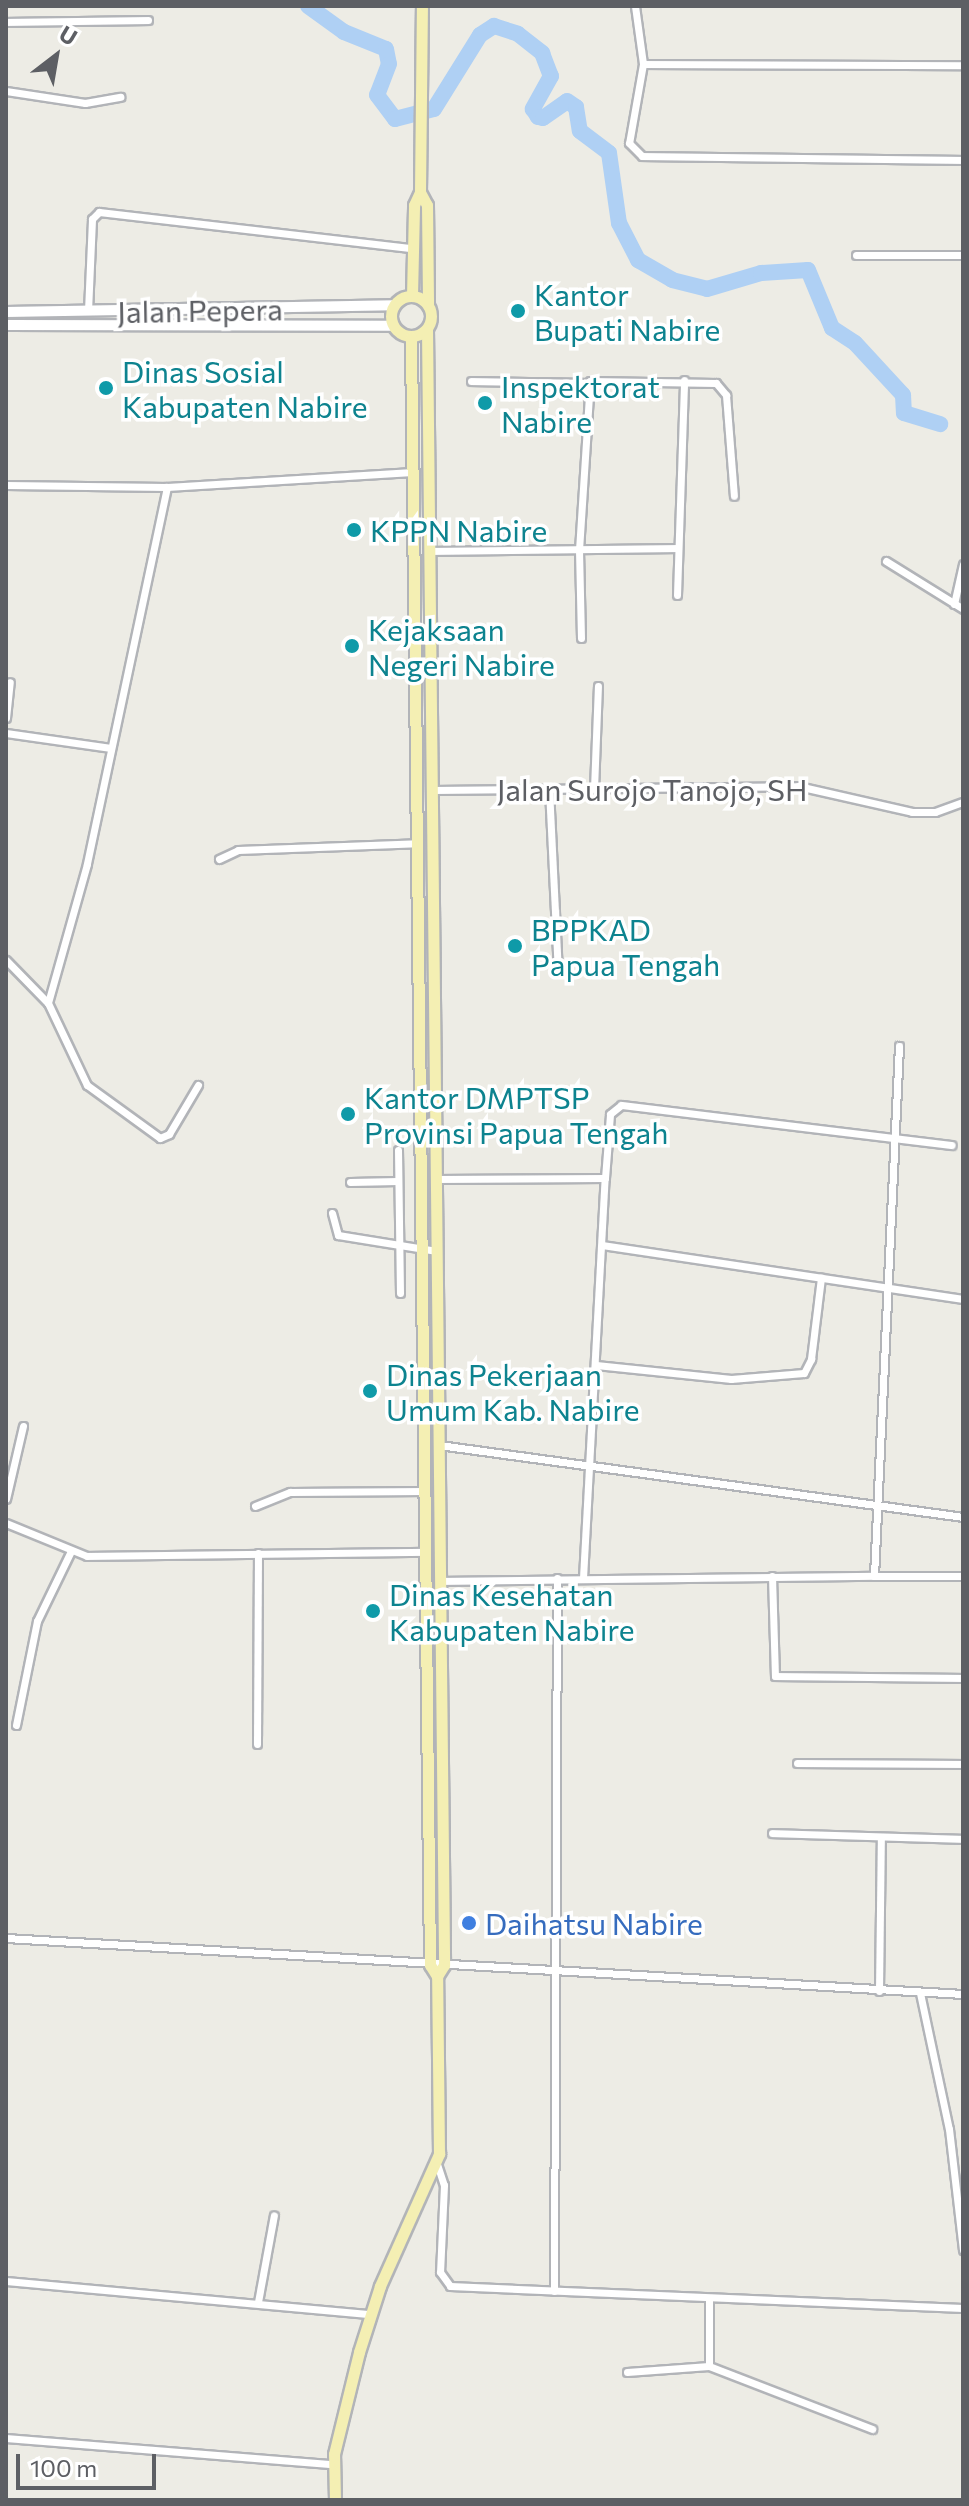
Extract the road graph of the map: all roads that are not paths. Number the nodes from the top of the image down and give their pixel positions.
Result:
1 (422, 6) edge
2 (635, 6) edge
3 (148, 20) dead end
4 (6, 22) edge
5 (643, 64) junction
6 (963, 65) edge
7 (6, 91) edge
8 (120, 97) dead end
9 (963, 160) edge
10 (420, 192) junction
11 (412, 248) junction
12 (856, 255) dead end
13 (963, 255) edge
14 (412, 296) junction
15 (394, 305) junction
16 (428, 305) junction
17 (176, 310) junction
18 (88, 311) junction
19 (6, 312) edge
20 (177, 324) junction
21 (6, 325) edge
22 (393, 326) junction
23 (427, 329) junction
24 (411, 337) junction
25 (684, 380) junction
26 (471, 381) dead end
27 (587, 383) junction
28 (413, 472) junction
29 (6, 485) edge
30 (167, 487) junction
31 (734, 496) dead end
32 (678, 548) junction
33 (579, 550) junction
34 (430, 551) junction
35 (886, 561) dead end
36 (963, 564) edge
37 (677, 595) dead end
38 (954, 604) junction
39 (963, 609) edge
40 (431, 634) junction
41 (415, 635) junction
42 (581, 638) dead end
43 (10, 682) dead end
44 (598, 686) dead end
45 (6, 718) edge
46 (6, 733) edge
47 (111, 748) junction
48 (549, 789) junction
49 (594, 789) junction
50 (433, 790) junction
51 (963, 802) edge
52 (417, 843) junction
53 (219, 859) dead end
54 (434, 895) junction
55 (418, 896) junction
56 (6, 960) edge
57 (558, 970) dead end
58 (48, 1003) junction
59 (899, 1046) dead end
60 (198, 1085) dead end
61 (894, 1138) junction
62 (952, 1145) dead end
63 (398, 1150) dead end
64 (605, 1178) junction
65 (436, 1179) junction
66 (398, 1181) junction
67 (350, 1182) dead end
68 (332, 1213) dead end
69 (602, 1245) junction
70 (399, 1247) junction
71 (437, 1251) junction
72 (423, 1252) junction
73 (821, 1278) junction
74 (888, 1289) junction
75 (400, 1293) dead end
76 (963, 1299) edge
77 (596, 1365) junction
78 (23, 1426) dead end
79 (439, 1445) junction
80 (593, 1466) junction
81 (426, 1491) junction
82 (6, 1499) edge
83 (880, 1504) junction
84 (255, 1506) dead end
85 (963, 1517) edge
86 (6, 1523) edge
87 (427, 1552) junction
88 (70, 1553) junction
89 (258, 1553) junction
90 (772, 1576) junction
91 (874, 1576) junction
92 (963, 1576) edge
93 (557, 1578) junction
94 (583, 1578) junction
95 (440, 1581) junction
96 (963, 1678) edge
97 (16, 1725) dead end
98 (257, 1744) dead end
99 (797, 1763) dead end
100 (963, 1764) edge
101 (772, 1833) dead end
102 (881, 1838) junction
103 (963, 1839) edge
104 (6, 1938) edge
105 (430, 1965) junction
106 (440, 1970) junction
107 (553, 1971) junction
108 (879, 1991) junction
109 (920, 1993) junction
110 (963, 1994) edge
111 (437, 2164) junction
112 (274, 2215) dead end
113 (963, 2250) edge
114 (6, 2281) edge
115 (554, 2291) junction
116 (709, 2298) junction
117 (258, 2302) junction
118 (963, 2308) edge
119 (371, 2314) junction
120 (709, 2366) junction
121 (627, 2372) dead end
122 (872, 2429) dead end
123 (6, 2438) edge
124 (332, 2464) junction
125 (335, 2500) edge

1 - 10 main road
2 - 5 street
3 - 4 street
5 - 6 street
5 - 9 street
7 - 8 street
10 - 11 main road
10 - 16 main road
11 - 14 main road
11 - 18 street
12 - 13 street
14 - 15 main road
14 - 16 main road
15 - 17 main road, Jalan Pepera
15 - 22 main road
16 - 23 main road
17 - 18 main road, Jalan Pepera
17 - 20 main road
18 - 19 main road, Jalan Pepera
20 - 21 main road, Jalan Pepera
20 - 22 main road, Jalan Pepera
22 - 24 main road
23 - 24 main road
23 - 34 main road
24 - 28 main road
25 - 27 street
25 - 31 street
25 - 32 street
26 - 27 street
27 - 33 street
28 - 30 street
28 - 41 main road
29 - 30 street
30 - 47 street
32 - 33 street
32 - 37 street
33 - 34 street
33 - 42 street
34 - 40 main road
35 - 38 street
36 - 38 street
38 - 39 street
40 - 41 main road
40 - 50 main road
41 - 52 main road
43 - 45 street
44 - 49 street
46 - 47 street
47 - 58 street
48 - 49 street, Jalan Surojo Tanojo, SH
48 - 50 street, Jalan Surojo Tanojo, SH
48 - 57 street
49 - 51 street, Jalan Surojo Tanojo, SH
50 - 54 main road
52 - 53 street
52 - 55 main road
54 - 55 main road
54 - 65 main road
55 - 72 main road
56 - 58 street
58 - 60 street
59 - 61 street
61 - 62 street
61 - 64 street
61 - 74 street
63 - 66 street
64 - 65 street
64 - 69 street
65 - 71 main road
66 - 67 street
66 - 70 street
68 - 70 street
69 - 73 street
69 - 77 street
70 - 72 street
70 - 75 street
71 - 72 street
71 - 79 main road
72 - 81 main road
73 - 74 street
73 - 77 street
74 - 76 street
74 - 83 street
77 - 80 street
78 - 82 street
79 - 80 street
79 - 95 main road
80 - 83 street
80 - 94 street
81 - 84 street
81 - 87 main road
83 - 85 street
83 - 91 street
86 - 88 street
87 - 89 street
87 - 105 main road
88 - 89 street
88 - 97 street
89 - 98 street
90 - 91 street
90 - 94 street
90 - 96 street
91 - 92 street
93 - 94 street
93 - 95 street
93 - 107 street
95 - 106 main road
99 - 100 street
101 - 102 street
102 - 103 street
102 - 108 street
104 - 105 street
105 - 106 main road
106 - 107 street
106 - 111 main road
107 - 108 street
107 - 115 street
108 - 109 street
109 - 110 street
109 - 113 street
111 - 115 street
111 - 119 main road
112 - 117 street
114 - 117 street
115 - 116 street
116 - 118 street
116 - 120 street
117 - 119 street
119 - 124 main road
120 - 121 street
120 - 122 street
123 - 124 street
124 - 125 main road

